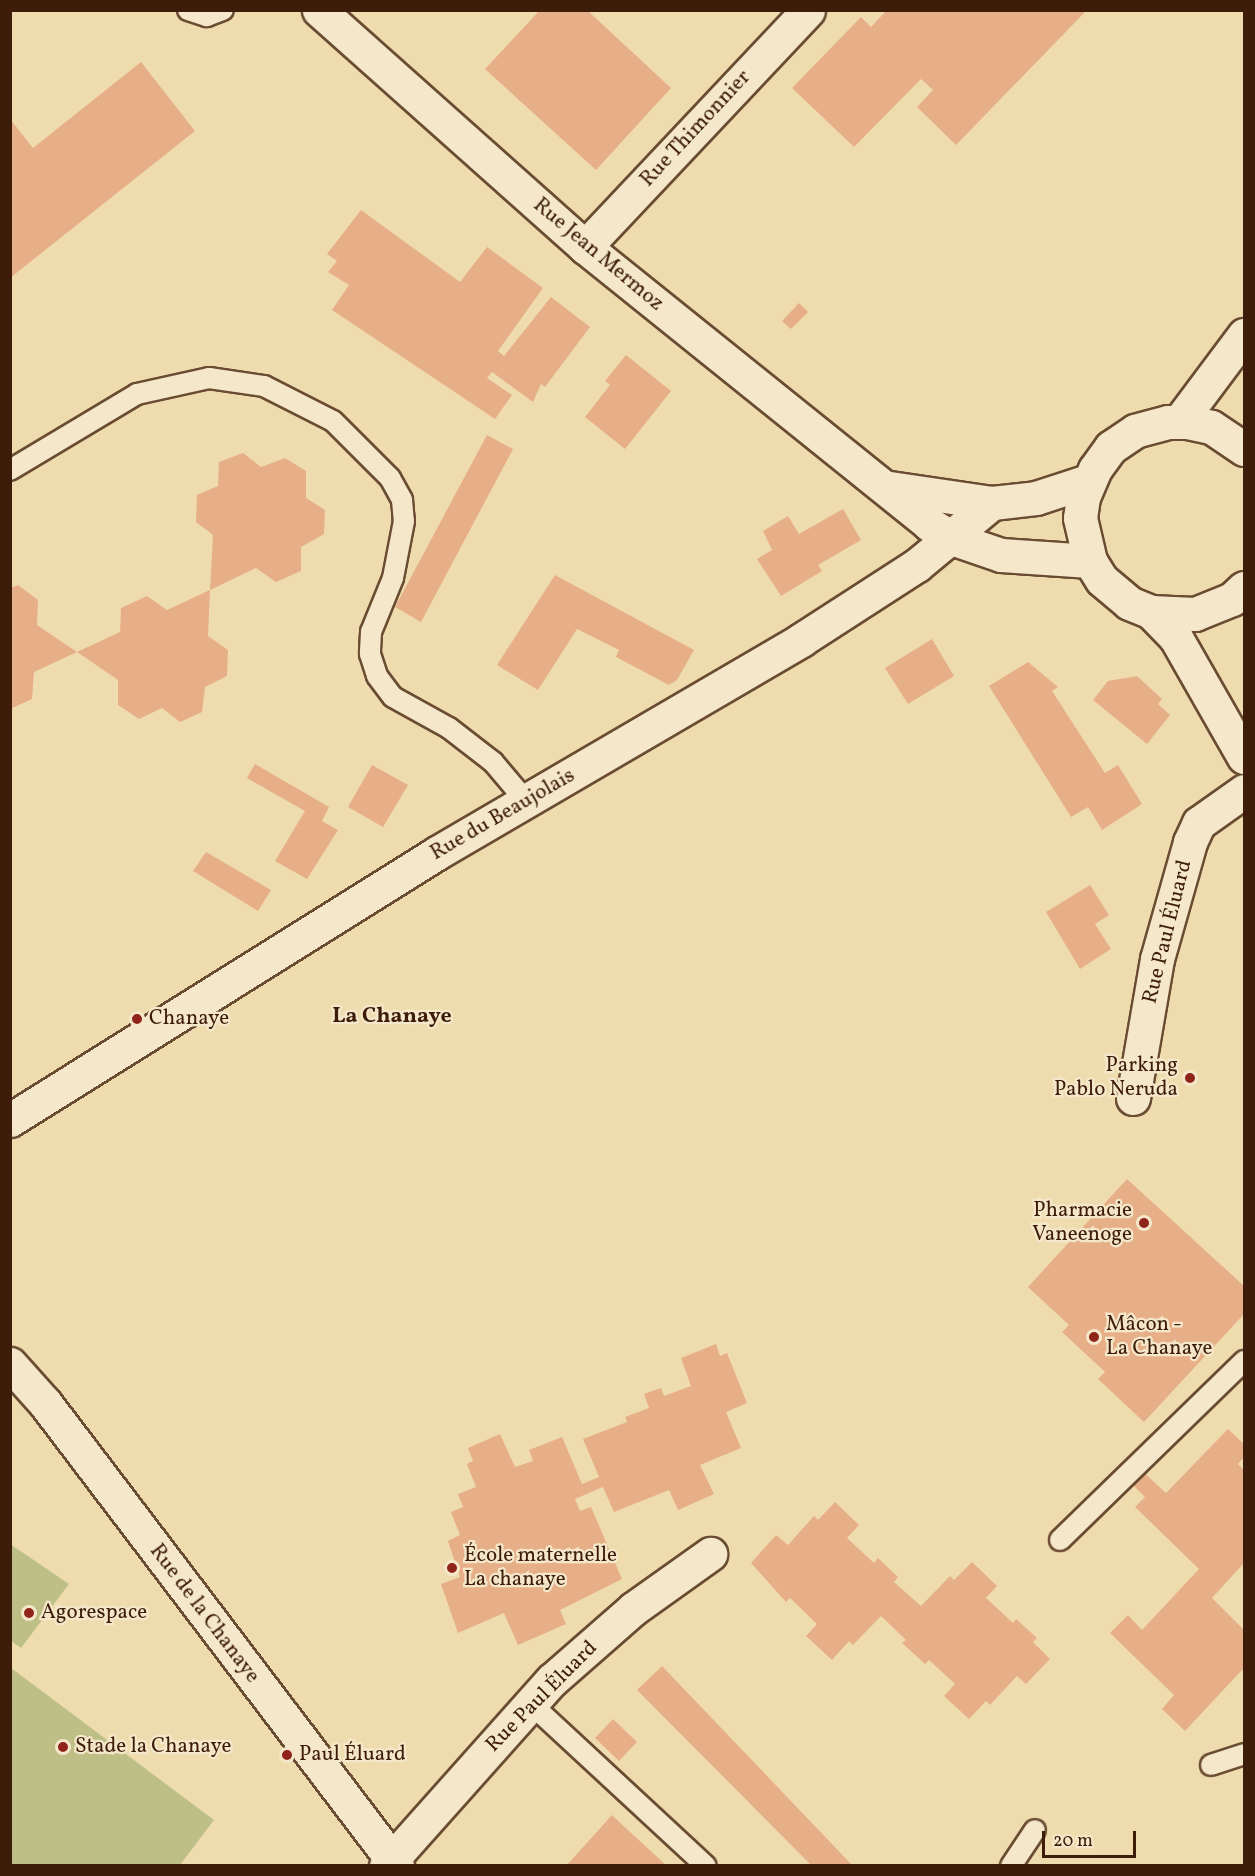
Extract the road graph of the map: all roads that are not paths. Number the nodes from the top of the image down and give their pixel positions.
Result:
1 (188, 10) edge
2 (223, 10) edge
3 (319, 10) edge
4 (808, 10) edge
5 (585, 247) junction
6 (1245, 335) edge
7 (1179, 422) junction
8 (1245, 449) edge
9 (10, 470) edge
10 (1088, 481) junction
11 (888, 487) junction
12 (992, 503) junction
13 (954, 539) junction
14 (1090, 561) junction
15 (1245, 588) edge
16 (1151, 612) junction
17 (1245, 758) edge
18 (1245, 791) edge
19 (526, 801) junction
20 (1133, 1098) dead end
21 (10, 1120) edge
22 (1245, 1361) edge
23 (10, 1364) edge
24 (1060, 1540) dead end
25 (710, 1554) dead end
26 (531, 1704) junction
27 (1245, 1754) edge
28 (1211, 1765) dead end
29 (1035, 1830) dead end
30 (392, 1864) edge
31 (706, 1866) edge
32 (1011, 1866) edge

1 - 2 lane
3 - 5 street, Rue Jean Mermoz
4 - 5 street, Rue Thimonnier
5 - 11 street, Rue Jean Mermoz
6 - 7 street
7 - 8 street
7 - 10 street
9 - 19 lane
10 - 12 street, Rue Jean Mermoz
10 - 14 street
11 - 12 street, Rue Jean Mermoz
11 - 13 street, Rue Jean Mermoz
12 - 13 street, Rue du Beaujolais
13 - 14 street, Rue Jean Mermoz
13 - 19 street, Rue du Beaujolais
14 - 16 street
15 - 16 street
16 - 17 street
18 - 20 street, Rue Paul Éluard
19 - 21 street, Rue du Beaujolais
22 - 24 lane
23 - 30 street, Rue de la Chanaye
25 - 26 street, Rue Paul Éluard
26 - 30 street, Rue Paul Éluard
26 - 31 lane
27 - 28 lane
29 - 32 lane

